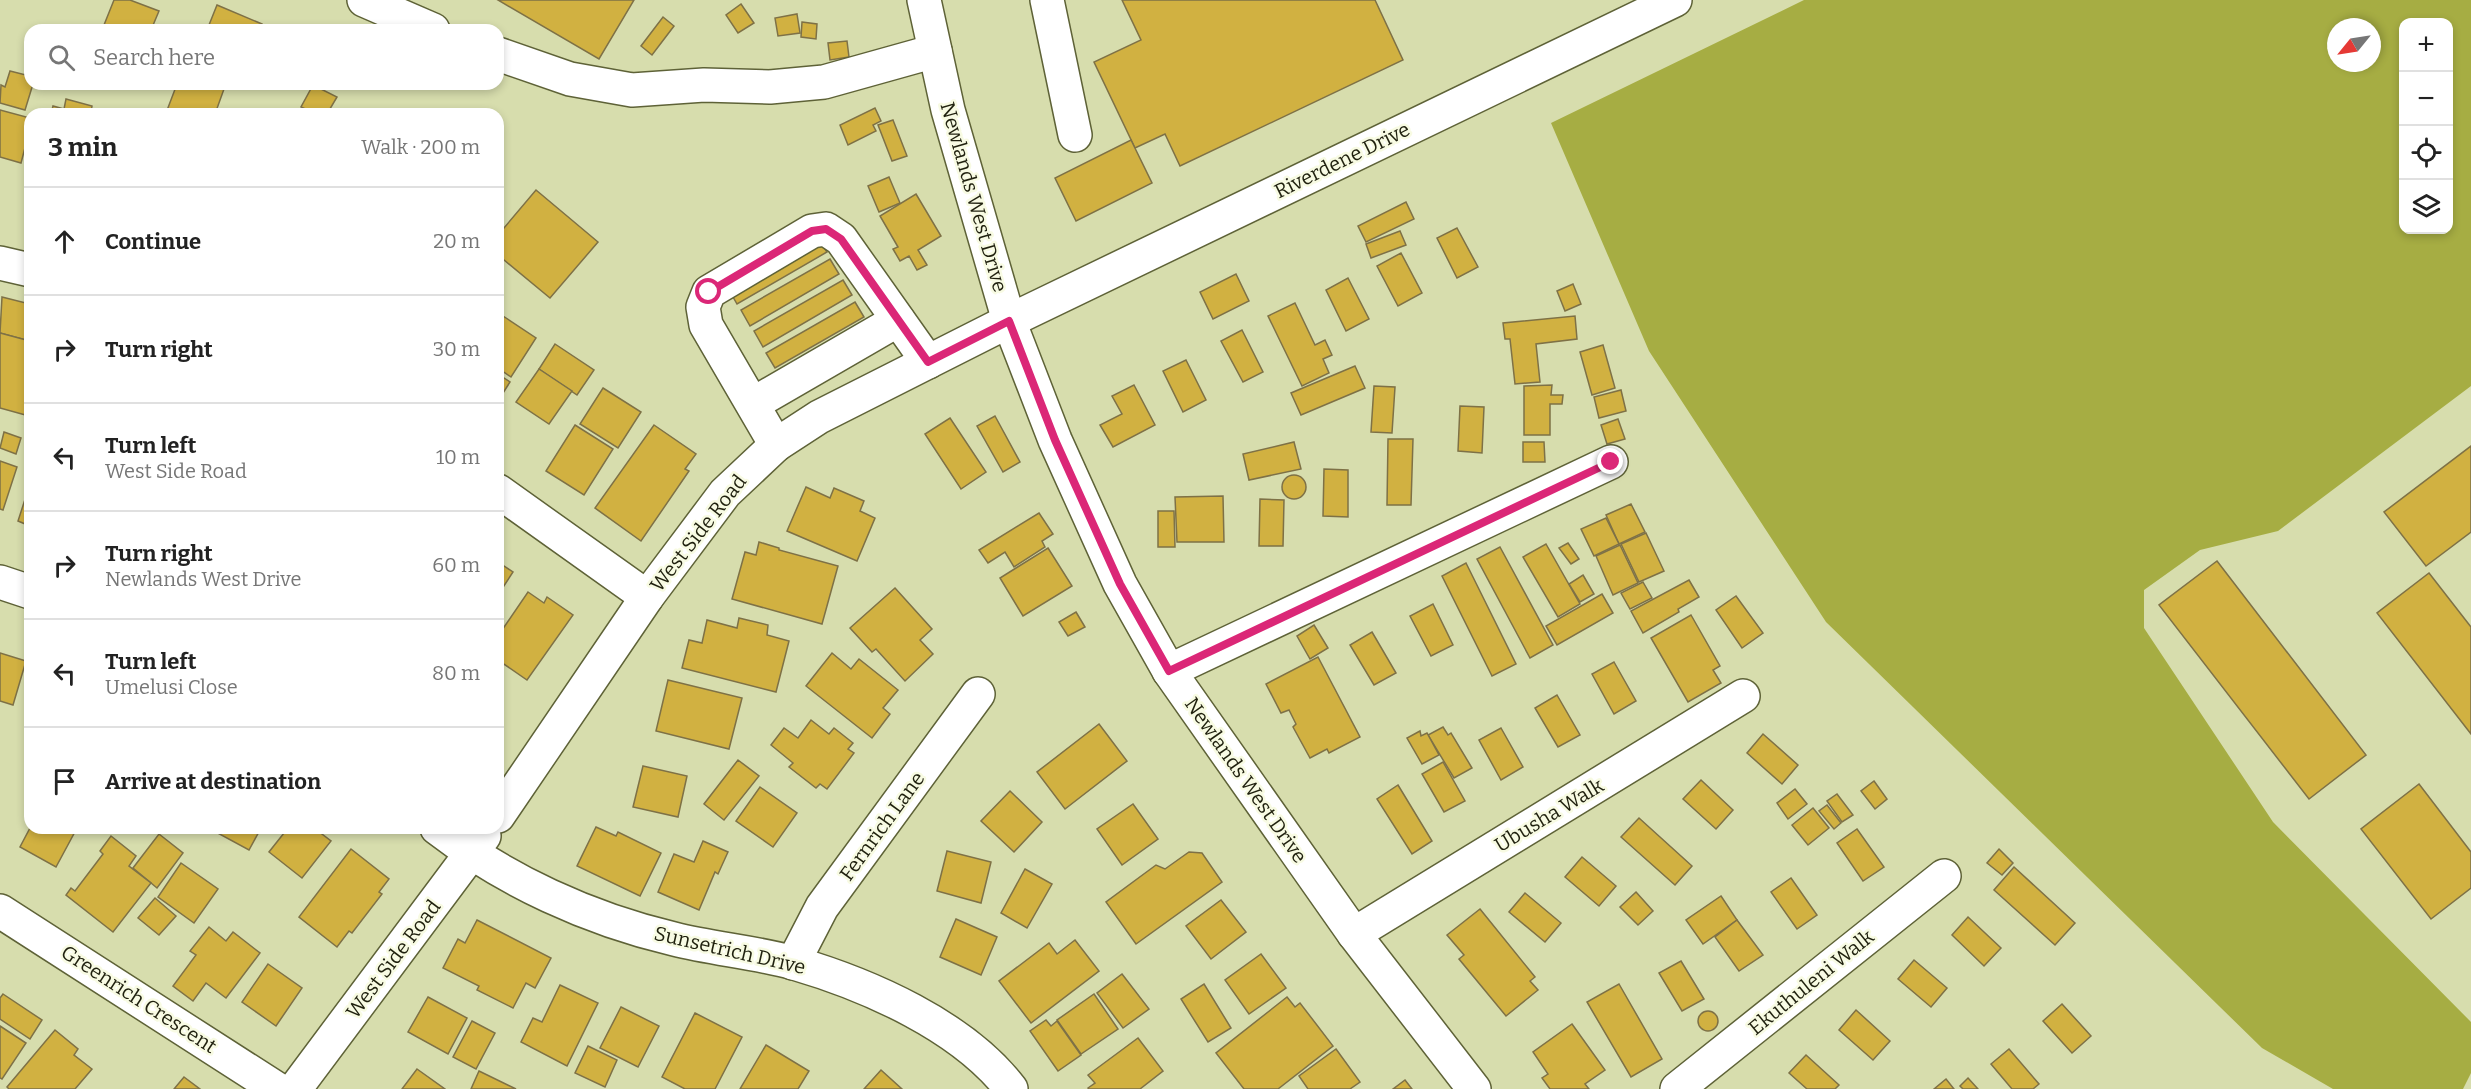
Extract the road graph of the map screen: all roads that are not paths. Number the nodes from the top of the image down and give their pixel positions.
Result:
1 (364, 0) edge
2 (924, 0) edge
3 (1047, 0) edge
4 (1675, 0) edge
5 (419, 24) edge
6 (935, 51) junction
7 (504, 56) edge
8 (1075, 135) dead end
9 (0, 263) edge
10 (24, 269) edge
11 (898, 320) junction
12 (1009, 321) junction
13 (928, 362) junction
14 (753, 404) junction
15 (776, 445) junction
16 (1611, 462) dead end
17 (504, 496) edge
18 (0, 582) edge
19 (24, 590) edge
20 (647, 597) junction
21 (1169, 671) junction
22 (978, 694) dead end
23 (1743, 696) dead end
24 (504, 807) edge
25 (445, 834) edge
26 (486, 834) edge
27 (471, 854) junction
28 (1944, 876) dead end
29 (0, 911) edge
30 (1354, 934) junction
31 (793, 963) junction
32 (277, 1089) edge
33 (295, 1089) edge
34 (1011, 1089) edge
35 (1474, 1089) edge
36 (1677, 1089) edge

1 - 5 street
2 - 6 street, Newlands West Drive
3 - 8 street
4 - 12 street, Riverdene Drive
6 - 7 street
6 - 12 street, Newlands West Drive
9 - 10 street
11 - 13 street
11 - 14 street
11 - 14 street
12 - 13 street, West Side Road
12 - 21 street, Newlands West Drive
13 - 15 street, West Side Road
14 - 15 street
15 - 20 street, West Side Road
16 - 21 street
17 - 20 street
18 - 19 street
20 - 24 street, West Side Road
21 - 30 street, Newlands West Drive
22 - 31 street, Fernrich Lane
23 - 30 street, Ubusha Walk
25 - 27 street, Sunsetrich Drive
26 - 27 street, West Side Road
27 - 31 street, Sunsetrich Drive
27 - 33 street, West Side Road
28 - 36 street, Ekuthuleni Walk
29 - 32 street, Greenrich Crescent
30 - 35 street, Newlands West Drive
31 - 34 street, Sunsetrich Drive

